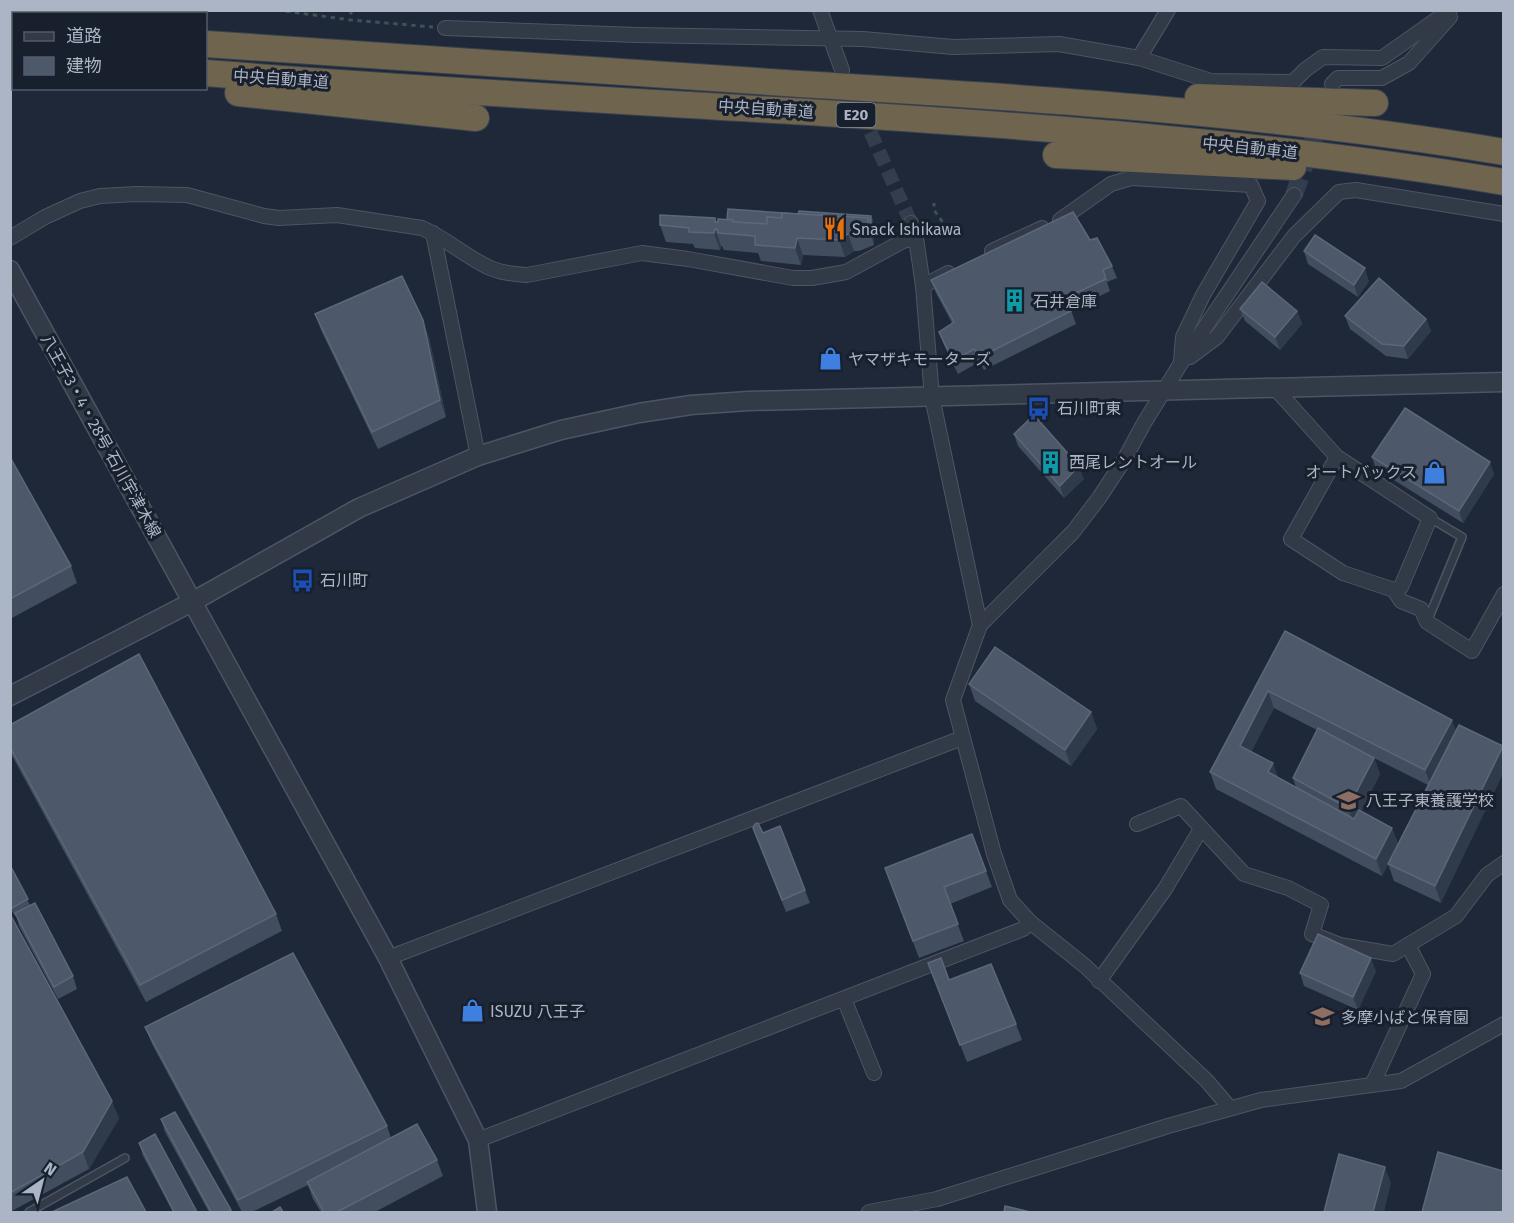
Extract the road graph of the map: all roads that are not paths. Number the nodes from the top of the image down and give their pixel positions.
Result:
1 (820, 10) edge
2 (1168, 10) edge
3 (1450, 10) edge
4 (1455, 10) edge
5 (445, 28) road end
6 (832, 40) junction
7 (207, 44) edge
8 (1139, 58) junction
9 (842, 70) dead end
10 (207, 73) edge
11 (1332, 84) dead end
12 (207, 88) edge
13 (958, 94) junction
14 (1375, 103) dead end
15 (477, 118) dead end
16 (1503, 152) edge
17 (1056, 154) dead end
18 (1431, 170) junction
19 (1503, 182) edge
20 (1294, 195) tunnel mouth
21 (1503, 214) edge
22 (911, 223) tunnel mouth
23 (433, 233) junction
24 (10, 238) edge
25 (916, 238) junction
26 (981, 257) edge
27 (962, 266) edge
28 (10, 270) edge
29 (923, 286) junction
30 (1181, 363) junction
31 (1503, 382) edge
32 (1274, 387) junction
33 (1166, 390) junction
34 (932, 397) junction
35 (478, 456) junction
36 (1337, 457) junction
37 (1430, 518) junction
38 (1394, 590) junction
39 (1503, 594) edge
40 (192, 603) junction
41 (1427, 622) junction
42 (980, 625) junction
43 (10, 696) edge
44 (962, 738) junction
45 (1137, 825) dead end
46 (1201, 829) junction
47 (1503, 863) edge
48 (1030, 922) junction
49 (1408, 945) junction
50 (388, 958) junction
51 (1099, 981) junction
52 (844, 999) junction
53 (1503, 1023) edge
54 (874, 1073) dead end
55 (1373, 1083) junction
56 (1230, 1108) junction
57 (478, 1140) junction
58 (125, 1158) dead end
59 (935, 1206) edge
60 (29, 1212) edge
61 (487, 1212) edge
62 (869, 1212) edge

1 - 6 street
2 - 8 street
3 - 8 street
4 - 11 street
5 - 6 street
6 - 8 street
6 - 9 street
7 - 13 highway, 中央自動車道 / E20
10 - 18 highway, 中央自動車道 / E20
12 - 15 highway
13 - 14 highway
13 - 16 highway, 中央自動車道 / E20
17 - 18 highway
18 - 19 highway, 中央自動車道 / E20
20 - 30 street
21 - 30 street
22 - 25 street
23 - 24 street
23 - 25 street
23 - 35 street
25 - 29 street
26 - 30 street
27 - 29 street
28 - 40 street, 八王子3・4・28号 石川宇津木線
29 - 34 street
30 - 33 street
31 - 32 street
32 - 33 street
32 - 36 street
33 - 34 street
33 - 42 street
34 - 35 street
34 - 42 street
35 - 40 street
36 - 37 street
36 - 38 street
37 - 38 street
37 - 41 lane
38 - 41 street
39 - 41 street
40 - 43 street
40 - 50 street, 八王子3・4・28号 石川宇津木線
42 - 44 street
44 - 48 street
44 - 50 street
45 - 46 street
46 - 49 street
46 - 51 street
47 - 49 street
48 - 51 street
48 - 52 street
49 - 55 street
50 - 57 street, 八王子3・4・28号 石川宇津木線
51 - 56 street
52 - 54 street
52 - 57 street
53 - 55 street
55 - 56 street
56 - 59 street
57 - 61 street, 八王子3・4・28号 石川宇津木線
58 - 60 lane
59 - 62 street

